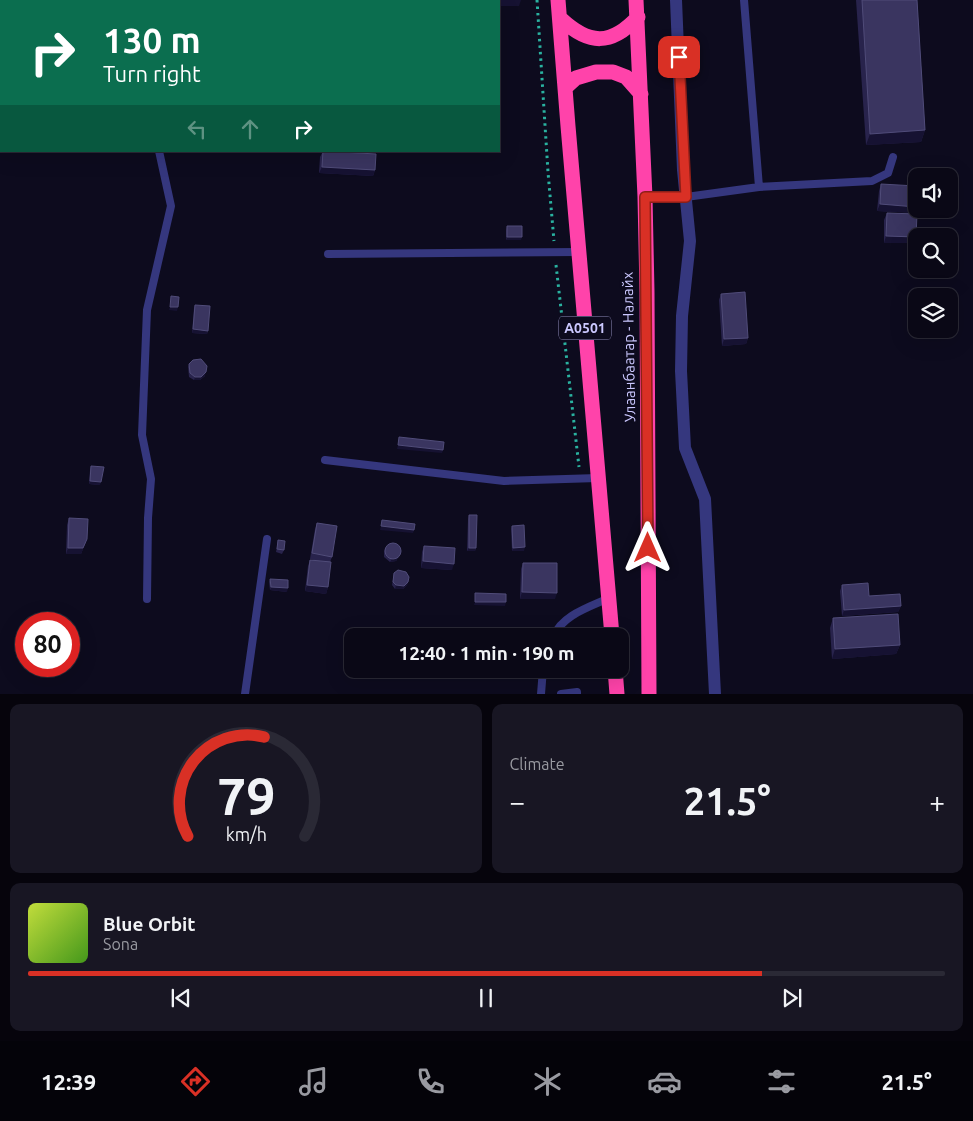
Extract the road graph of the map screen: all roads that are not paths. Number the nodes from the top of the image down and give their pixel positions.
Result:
1 (558, 0) edge
2 (636, 0) edge
3 (676, 0) edge
4 (744, 0) edge
5 (638, 17) junction
6 (560, 19) junction
7 (565, 88) junction
8 (641, 94) junction
9 (160, 152) edge
10 (893, 157) dead end
11 (759, 186) junction
12 (645, 197) junction
13 (686, 197) junction
14 (578, 252) junction
15 (328, 254) dead end
16 (325, 460) dead end
17 (598, 478) junction
18 (267, 539) dead end
19 (609, 598) junction
20 (147, 599) dead end
21 (557, 628) edge
22 (611, 628) edge
23 (542, 678) edge
24 (616, 678) edge
25 (245, 694) edge
26 (540, 694) edge
27 (561, 694) edge
28 (577, 694) edge
29 (617, 694) edge
30 (649, 694) edge
31 (715, 694) edge

1 - 6 highway, A0501
2 - 5 highway, Улаанбаатар - Налайх
3 - 13 street
4 - 11 lane
5 - 6 highway
5 - 8 highway, Улаанбаатар - Налайх
6 - 7 highway, A0501
7 - 8 highway
7 - 14 highway, A0501
8 - 12 highway, Улаанбаатар - Налайх
9 - 20 lane
10 - 11 lane
11 - 13 lane
12 - 13 lane
12 - 30 highway, Улаанбаатар - Налайх
13 - 31 street
14 - 15 lane
14 - 17 highway, A0501
16 - 17 lane
17 - 19 highway, A0501
18 - 25 lane
19 - 21 lane
19 - 22 highway, A0501
23 - 26 lane
24 - 29 highway
27 - 28 lane

